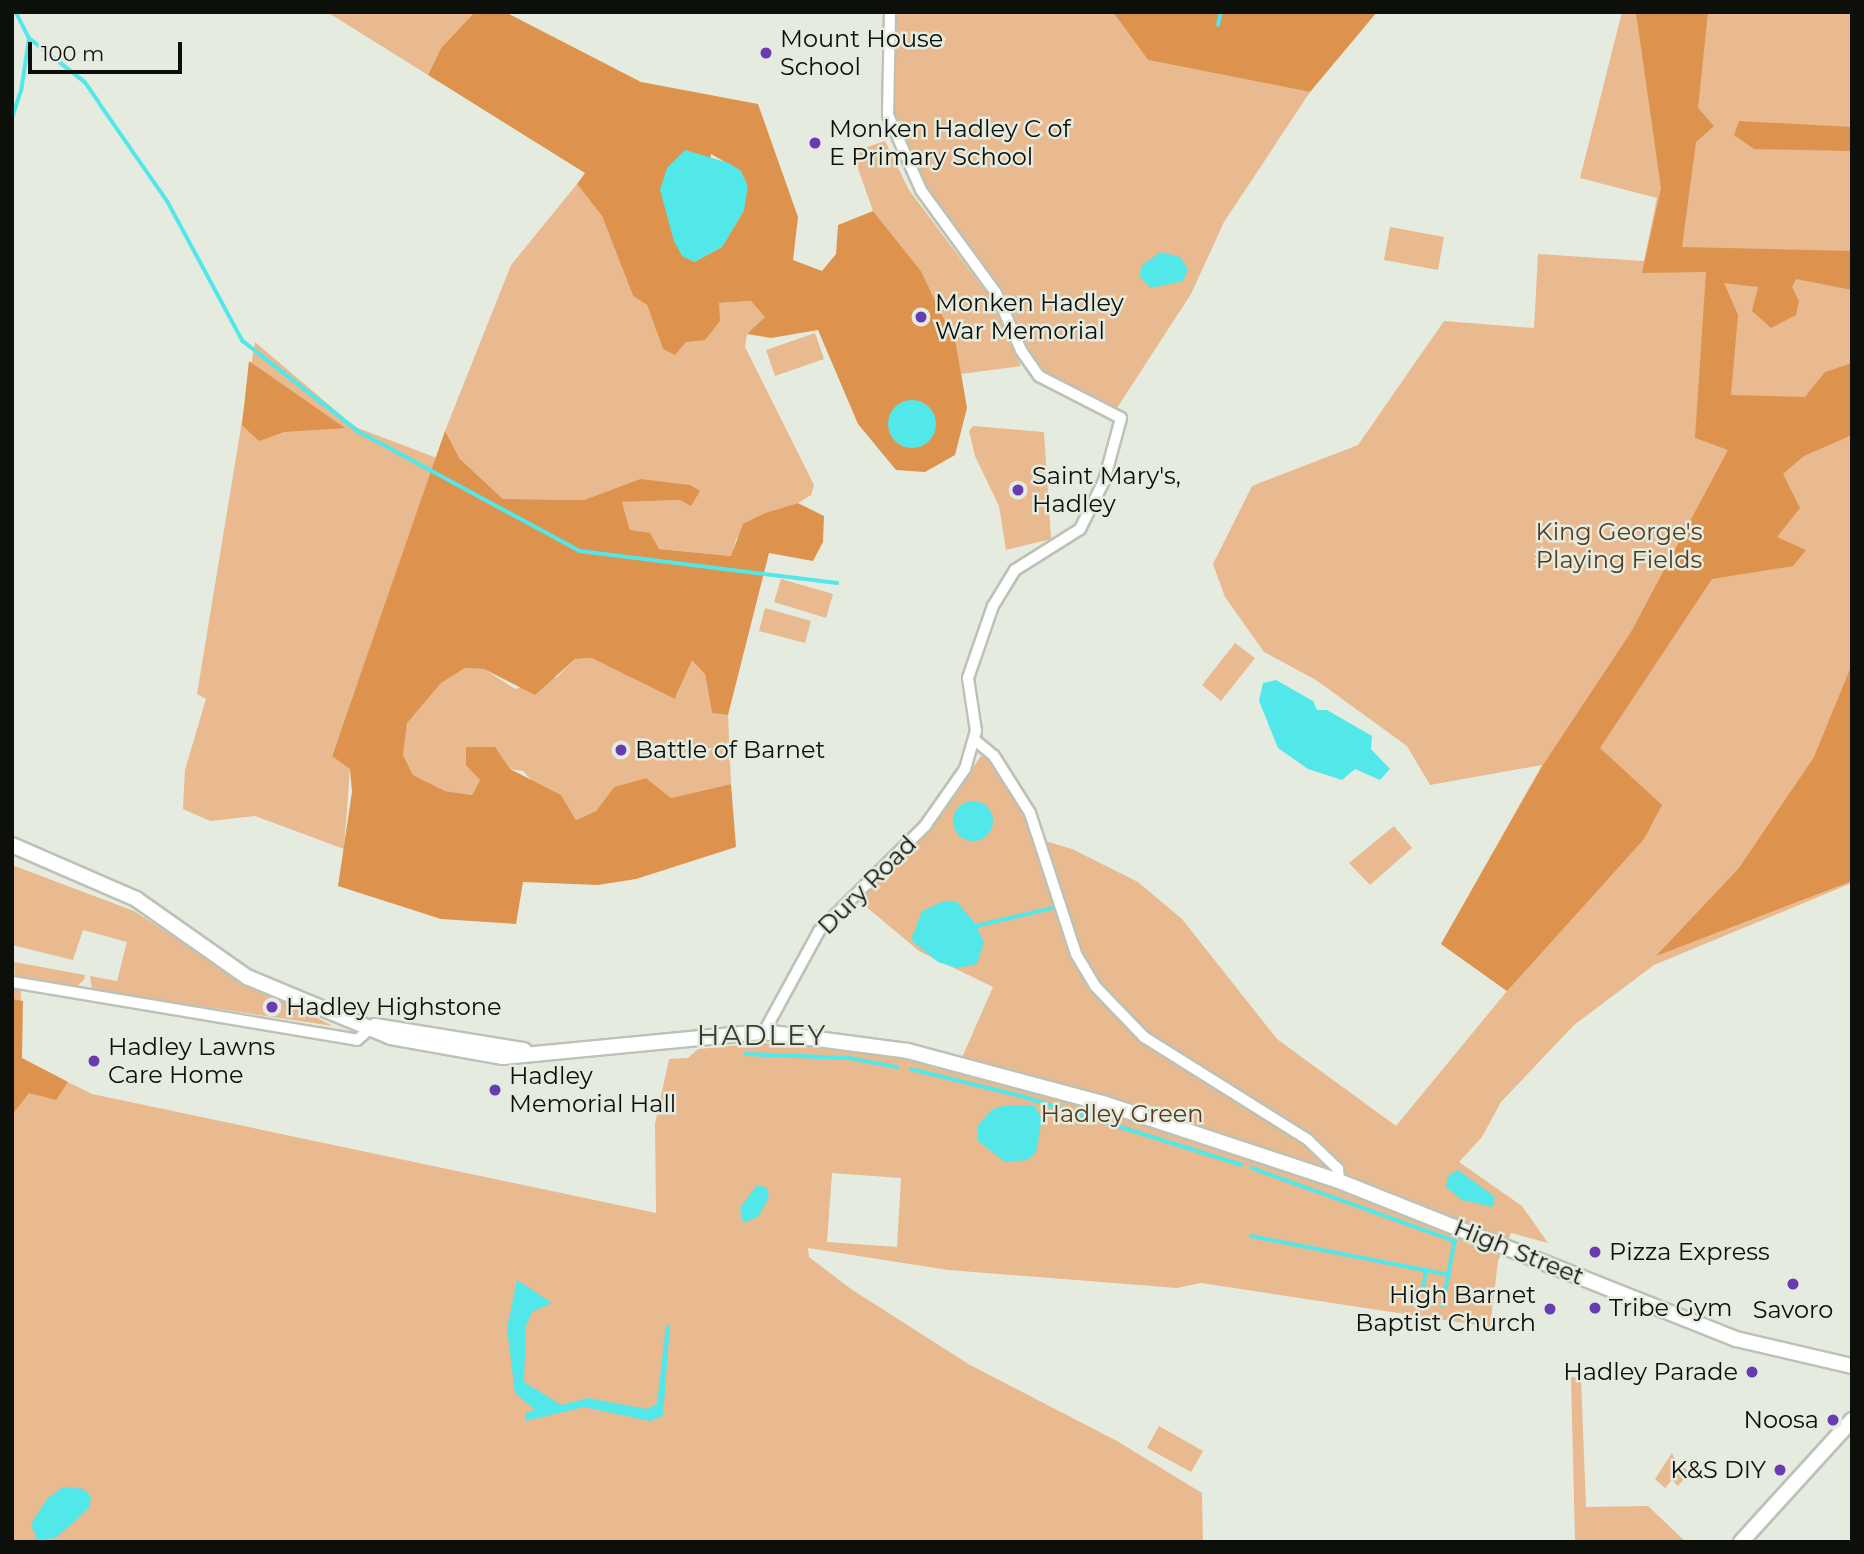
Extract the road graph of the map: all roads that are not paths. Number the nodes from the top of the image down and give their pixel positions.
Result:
1 (890, 12) edge
2 (976, 741) junction
3 (12, 845) edge
4 (12, 982) edge
5 (341, 1015) junction
6 (373, 1026) junction
7 (764, 1032) junction
8 (333, 1034) junction
9 (1339, 1181) junction
10 (1852, 1366) edge
11 (1852, 1420) edge
12 (1741, 1542) edge

1 - 2 street
2 - 7 street, Dury Road
2 - 9 street
3 - 5 main road
4 - 8 street
5 - 6 main road
5 - 8 street
6 - 7 main road
6 - 8 street
7 - 9 main road
9 - 10 main road, High Street
11 - 12 main road

